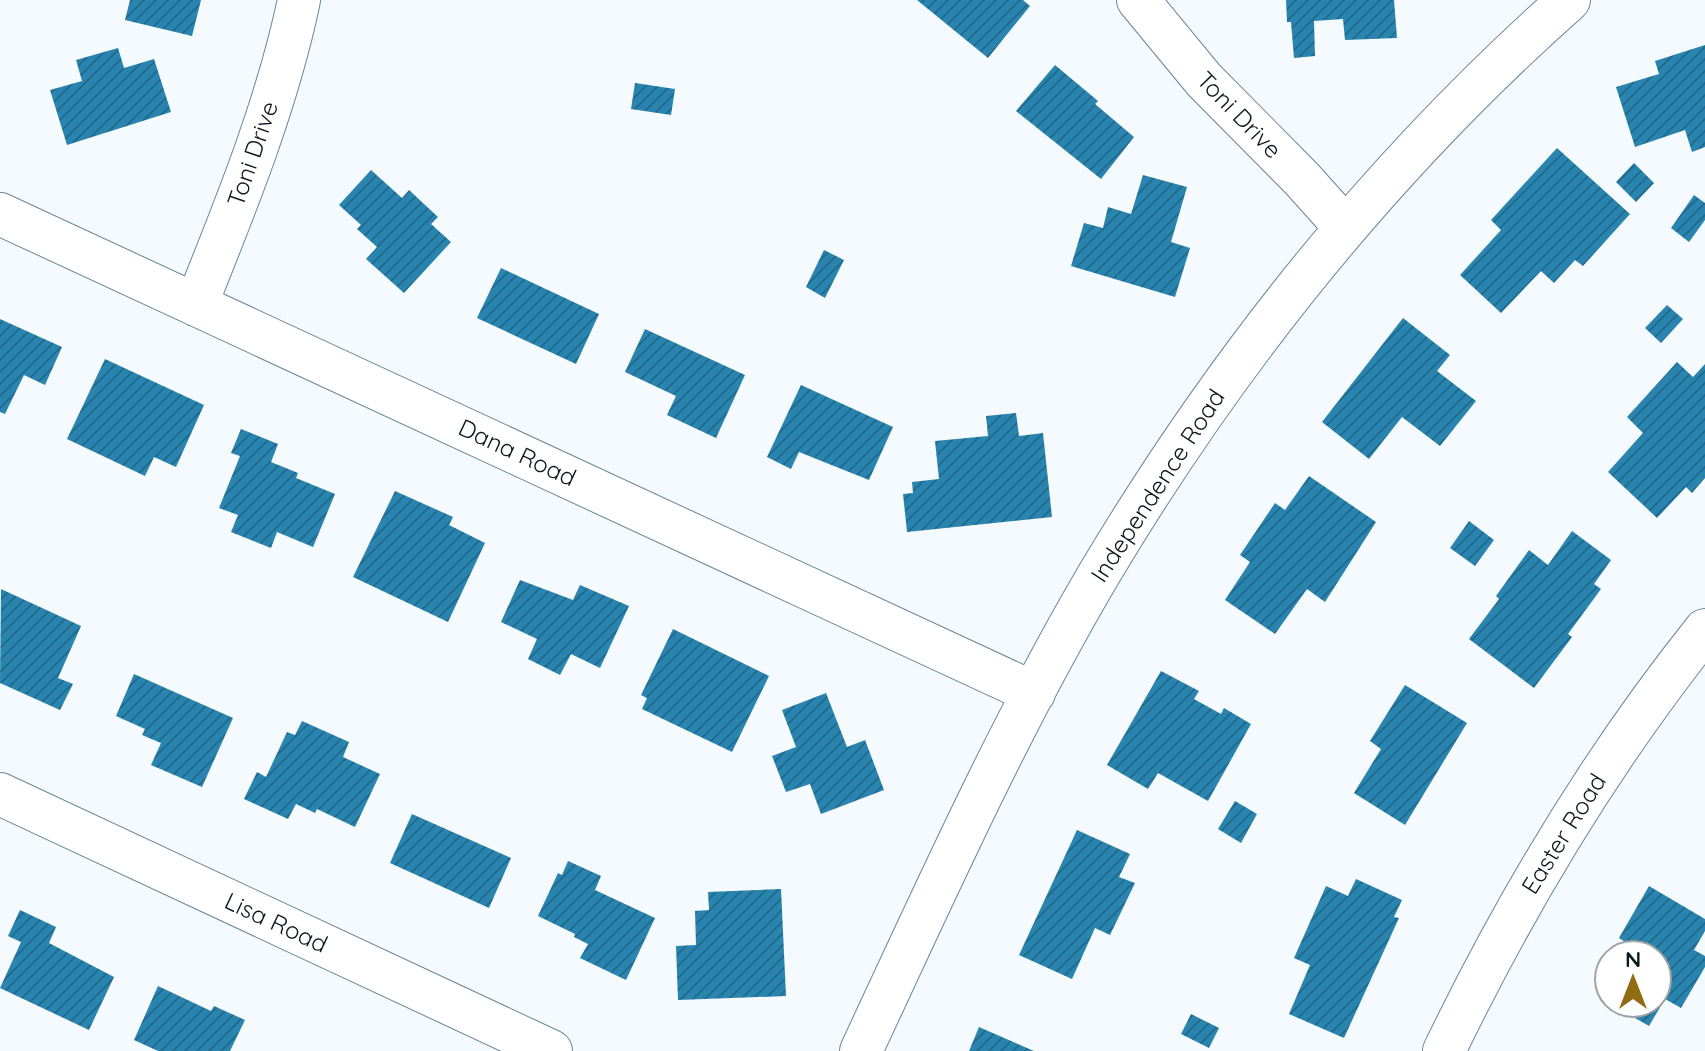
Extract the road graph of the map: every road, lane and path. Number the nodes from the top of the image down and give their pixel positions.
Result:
1 (299, 0) edge
2 (1138, 0) edge
3 (1569, 0) edge
4 (0, 214) edge
5 (1345, 227) junction
6 (196, 305) junction
7 (1705, 630) edge
8 (1034, 693) junction
9 (0, 794) edge
10 (551, 1051) edge
11 (861, 1051) edge
12 (1444, 1051) edge

1 - 6 street, Toni Drive
2 - 5 street, Toni Drive
3 - 5 street, Independence Road
4 - 6 street, Dana Road
5 - 8 street, Independence Road
6 - 8 street, Dana Road
7 - 12 street, Easter Road
8 - 11 street, Independence Road
9 - 10 street, Lisa Road

